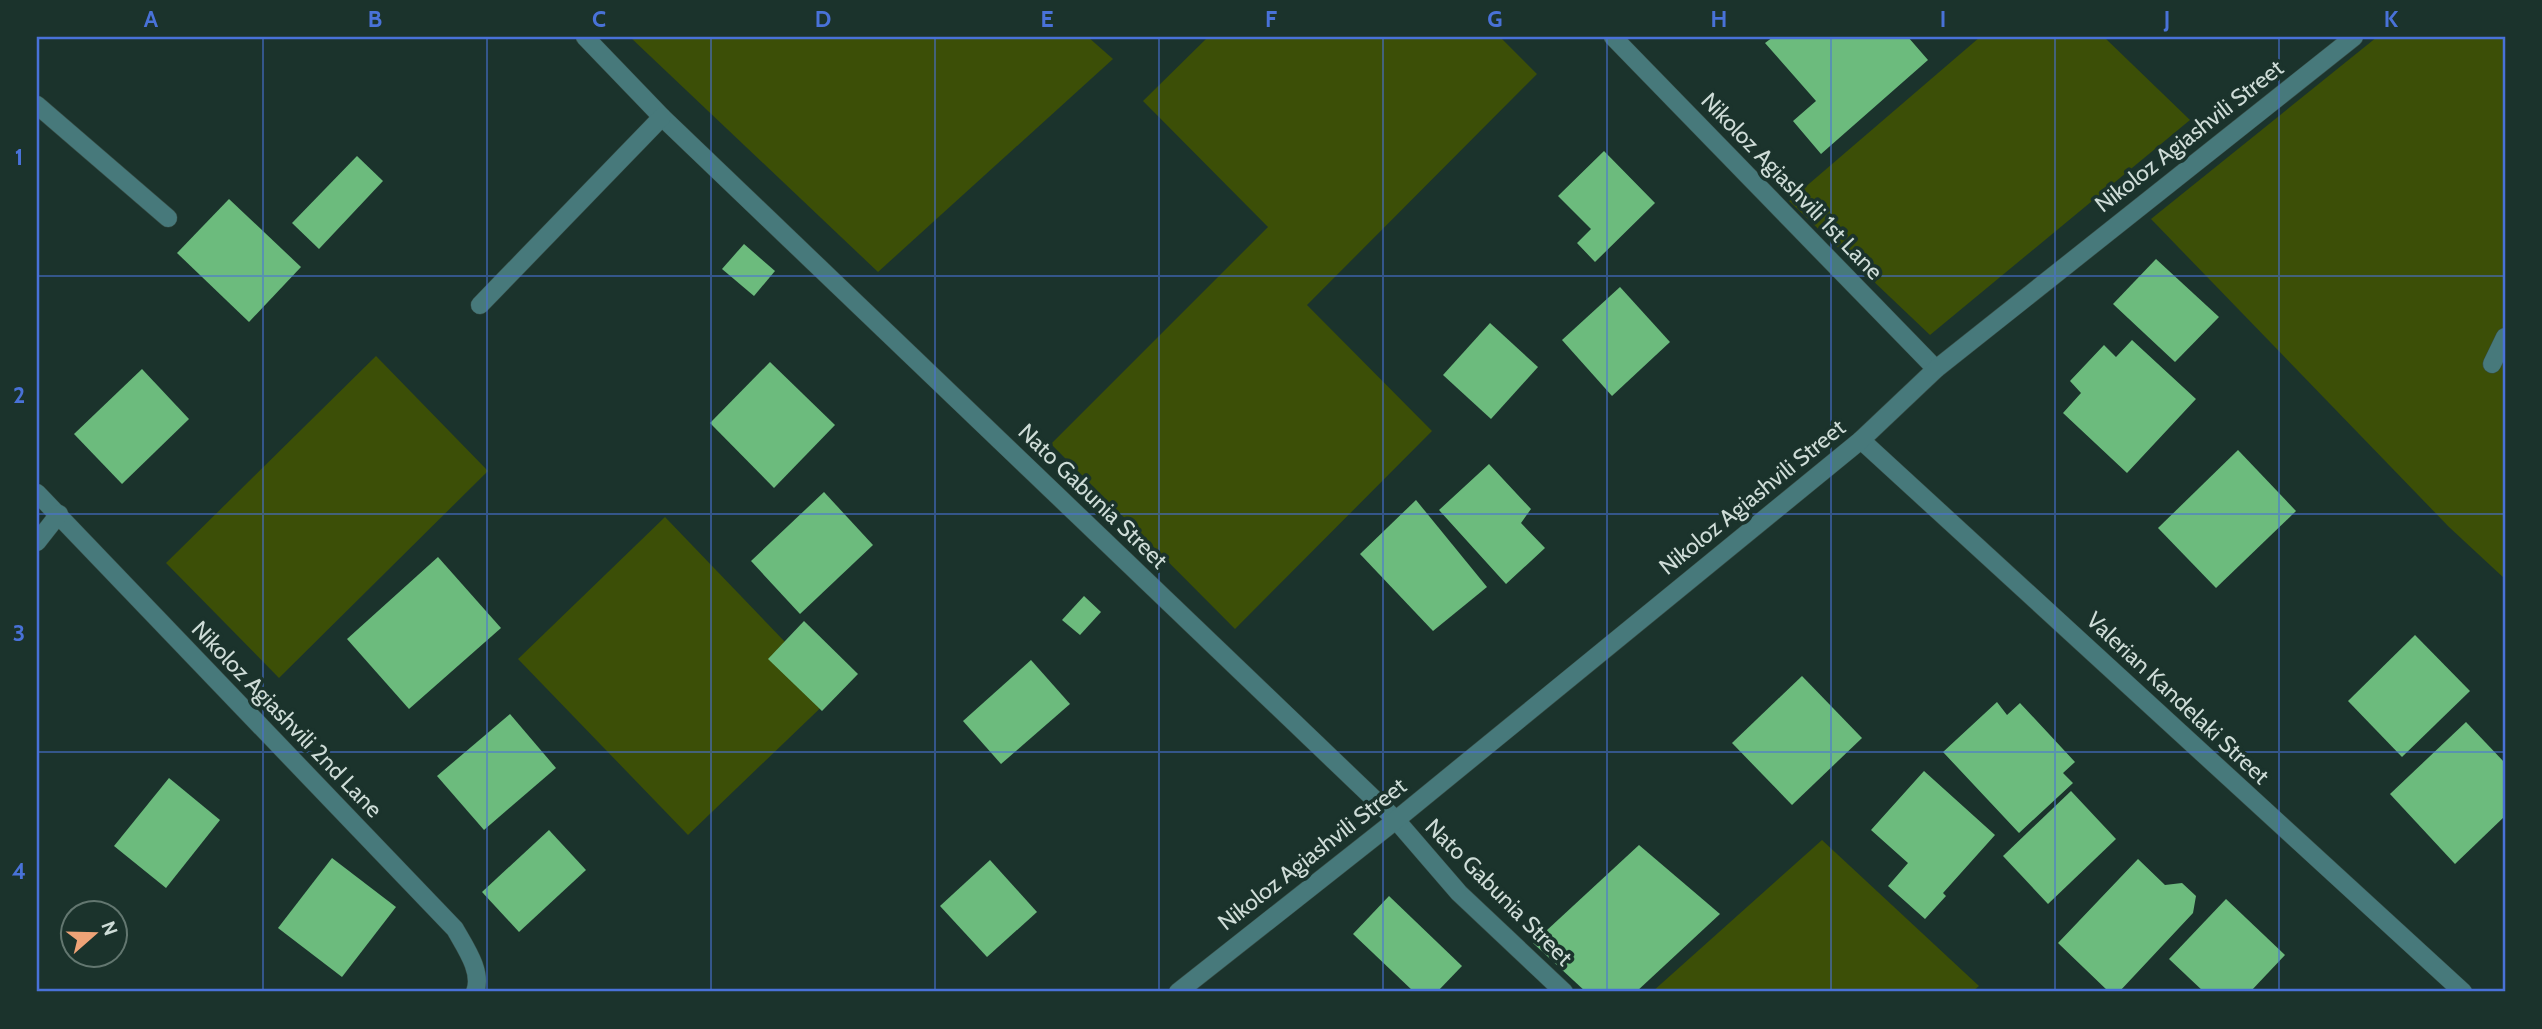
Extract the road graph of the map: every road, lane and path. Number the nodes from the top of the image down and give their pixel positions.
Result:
1 (585, 37) edge
2 (1614, 37) edge
3 (2354, 37) edge
4 (37, 105) edge
5 (662, 117) junction
6 (168, 218) dead end
7 (480, 304) dead end
8 (2505, 337) edge
9 (2492, 364) dead end
10 (1936, 369) junction
11 (1861, 440) junction
12 (37, 493) edge
13 (59, 514) junction
14 (37, 542) edge
15 (1396, 820) junction
16 (475, 992) edge
17 (1178, 992) edge
18 (1564, 992) edge
19 (2463, 992) edge

1 - 5 street, Nato Gabunia Street
2 - 10 street, Nikoloz Agiashvili 1st Lane
3 - 10 street, Nikoloz Agiashvili Street
4 - 6 street
5 - 7 street
5 - 15 street, Nato Gabunia Street
8 - 9 street
10 - 11 street, Nikoloz Agiashvili Street
11 - 15 street, Nikoloz Agiashvili Street
11 - 19 street, Valerian Kandelaki Street
12 - 13 street, Nikoloz Agiashvili 2nd Lane
13 - 14 street
13 - 16 street, Nikoloz Agiashvili 2nd Lane
15 - 17 street, Nikoloz Agiashvili Street
15 - 18 street, Nato Gabunia Street

